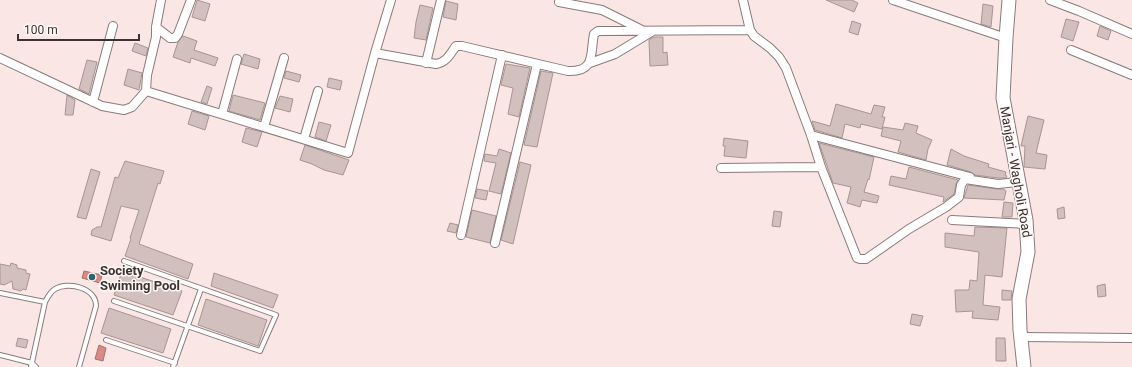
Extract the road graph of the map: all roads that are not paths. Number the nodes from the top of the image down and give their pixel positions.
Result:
1 (161, 0) edge
2 (191, 0) edge
3 (392, 0) edge
4 (441, 0) edge
5 (742, 0) edge
6 (893, 0) edge
7 (1009, 0) edge
8 (1050, 0) edge
9 (559, 2) dead end
10 (113, 26) dead end
11 (156, 27) junction
12 (654, 30) junction
13 (750, 30) junction
14 (643, 31) junction
15 (1132, 34) edge
16 (1006, 38) junction
17 (1070, 50) dead end
18 (375, 53) junction
19 (502, 56) junction
20 (0, 58) edge
21 (237, 58) dead end
22 (284, 58) dead end
23 (426, 62) junction
24 (590, 63) junction
25 (537, 64) junction
26 (1132, 75) edge
27 (146, 91) junction
28 (318, 91) dead end
29 (93, 102) junction
30 (222, 114) junction
31 (264, 127) junction
32 (811, 135) junction
33 (304, 139) junction
34 (821, 167) junction
35 (721, 168) dead end
36 (1019, 182) junction
37 (998, 184) junction
38 (952, 220) dead end
39 (1026, 224) junction
40 (461, 234) dead end
41 (494, 243) dead end
42 (124, 261) dead end
43 (201, 289) junction
44 (0, 293) edge
45 (114, 301) dead end
46 (45, 302) junction
47 (188, 327) junction
48 (1021, 336) junction
49 (1132, 338) edge
50 (106, 340) dead end
51 (0, 355) edge
52 (32, 365) edge
53 (174, 365) edge
54 (36, 367) edge
55 (79, 367) edge
56 (1024, 367) edge

1 - 11 street
2 - 11 street
3 - 18 street
4 - 23 street
5 - 13 street
6 - 16 street
7 - 16 main road, Manjari - Wagholi Road
8 - 15 street
9 - 14 street
10 - 29 street
11 - 27 street
12 - 13 street
12 - 14 street
12 - 24 street
13 - 32 street
14 - 24 street
16 - 36 main road, Manjari - Wagholi Road
17 - 26 street
18 - 23 street
18 - 33 street
19 - 23 street
19 - 25 street
19 - 40 street
20 - 29 street
21 - 30 street
22 - 31 street
24 - 25 street
25 - 41 street
27 - 29 street
27 - 30 street
28 - 33 street
30 - 31 street
31 - 33 street
32 - 34 street
32 - 37 street
34 - 35 street
34 - 37 street
36 - 37 street
36 - 39 main road, Manjari - Wagholi Road
38 - 39 street
39 - 48 main road, Manjari - Wagholi Road
42 - 43 lane
43 - 47 lane
43 - 47 lane
44 - 46 lane
45 - 47 lane
46 - 52 lane
46 - 55 lane
47 - 53 lane
48 - 49 street
48 - 56 main road, Manjari - Wagholi Road
50 - 53 lane
51 - 52 lane
52 - 54 lane

